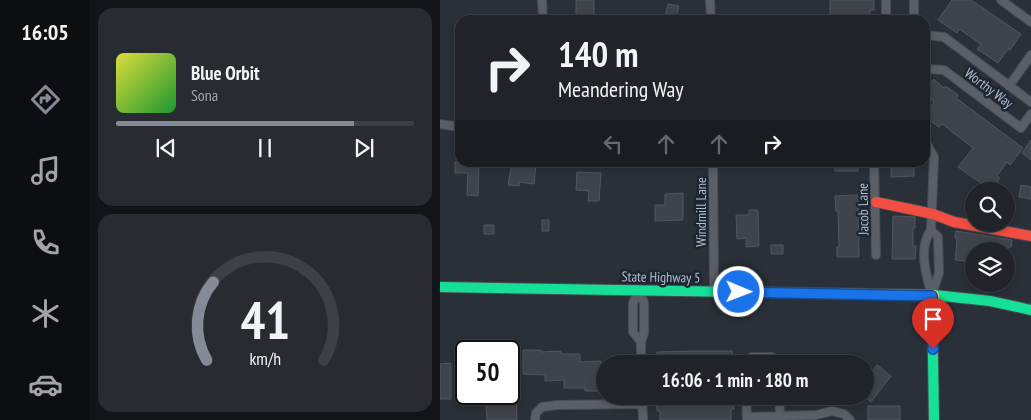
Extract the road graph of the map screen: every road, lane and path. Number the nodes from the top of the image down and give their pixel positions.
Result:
1 (542, 0) edge
2 (710, 0) edge
3 (886, 0) edge
4 (914, 0) edge
5 (1000, 0) edge
6 (543, 15) edge
7 (711, 15) edge
8 (886, 15) edge
9 (914, 15) edge
10 (1031, 22) edge
11 (930, 36) edge
12 (1031, 55) edge
13 (930, 69) edge
14 (1009, 86) junction
15 (1031, 102) edge
16 (1031, 114) edge
17 (440, 124) edge
18 (455, 126) edge
19 (930, 150) edge
20 (713, 167) edge
21 (874, 167) edge
22 (876, 202) junction
23 (933, 214) junction
24 (931, 230) junction
25 (1031, 236) edge
26 (876, 255) dead end
27 (440, 287) edge
28 (639, 290) junction
29 (714, 291) junction
30 (932, 296) junction
31 (1031, 310) edge
32 (641, 355) edge
33 (596, 403) edge
34 (642, 405) edge
35 (746, 405) edge
36 (779, 405) edge
37 (780, 416) junction
38 (847, 417) edge
39 (747, 419) edge
40 (535, 420) edge
41 (643, 420) edge
42 (934, 420) edge

1 - 6 street
2 - 7 street
3 - 8 street
4 - 9 street
5 - 10 street
11 - 14 street, Worthy Way
12 - 14 street
13 - 16 street, Worthy Way
14 - 15 street, Worthy Way
17 - 18 street
19 - 23 street
20 - 29 street, Windmill Lane
21 - 22 street, Jacob Lane
22 - 23 main road
22 - 26 street, Jacob Lane
23 - 24 street
23 - 25 main road
24 - 30 street
24 - 30 street
27 - 28 main road, State Highway 5
28 - 29 main road, State Highway 5
28 - 32 street
29 - 30 main road, State Highway 5
30 - 31 main road, State Highway 5
30 - 42 main road
33 - 40 street
34 - 41 street
35 - 39 street
36 - 37 street
37 - 38 street
37 - 39 street

